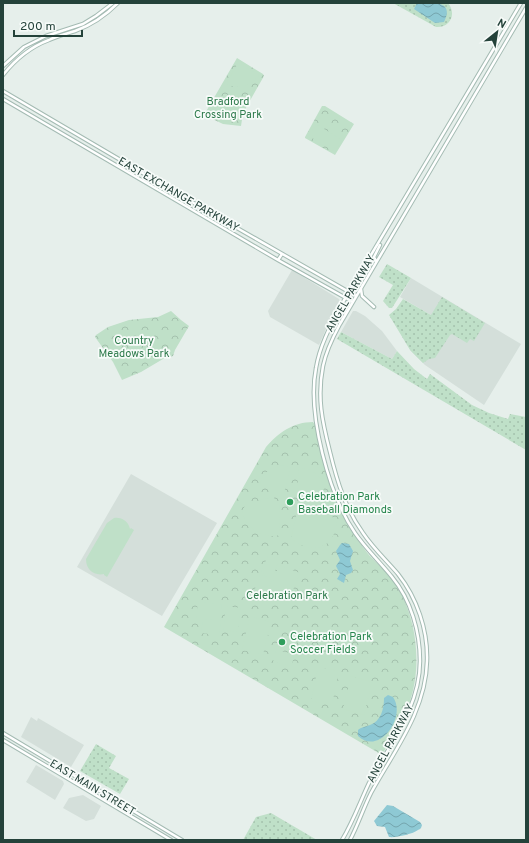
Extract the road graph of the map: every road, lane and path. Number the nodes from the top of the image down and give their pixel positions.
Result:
1 (113, 3) edge
2 (118, 3) edge
3 (521, 3) edge
4 (526, 8) edge
5 (3, 66) edge
6 (3, 75) edge
7 (3, 91) edge
8 (3, 99) edge
9 (209, 212) junction
10 (397, 212) junction
11 (403, 215) junction
12 (205, 218) junction
13 (384, 235) junction
14 (282, 254) junction
15 (278, 260) junction
16 (376, 261) junction
17 (303, 265) junction
18 (299, 272) junction
19 (362, 286) junction
20 (349, 292) junction
21 (356, 296) junction
22 (346, 298) junction
23 (353, 302) junction
24 (374, 307) dead end
25 (389, 563) junction
26 (384, 568) junction
27 (3, 733) edge
28 (3, 740) edge
29 (29, 749) junction
30 (26, 754) junction
31 (171, 840) edge
32 (182, 840) edge
33 (342, 840) edge
34 (350, 840) edge

1 - 5 main road
2 - 6 main road
3 - 10 main road, ANGEL PARKWAY
4 - 11 main road, ANGEL PARKWAY
7 - 9 main road, EAST EXCHANGE PARKWAY
8 - 12 main road, EAST EXCHANGE PARKWAY
9 - 12 main road
9 - 14 main road, EAST EXCHANGE PARKWAY
10 - 11 main road
10 - 13 main road, ANGEL PARKWAY
11 - 16 main road, ANGEL PARKWAY
12 - 15 main road, EAST EXCHANGE PARKWAY
13 - 16 main road
13 - 20 main road, ANGEL PARKWAY
14 - 15 main road
14 - 17 main road, EAST EXCHANGE PARKWAY
15 - 18 main road, EAST EXCHANGE PARKWAY
16 - 19 main road, ANGEL PARKWAY
17 - 18 main road
17 - 20 main road, EAST EXCHANGE PARKWAY
18 - 22 main road, EAST EXCHANGE PARKWAY
19 - 21 main road, ANGEL PARKWAY
19 - 24 main road
20 - 21 main road, EAST EXCHANGE PARKWAY
20 - 22 main road, ANGEL PARKWAY
21 - 23 main road, ANGEL PARKWAY
22 - 23 main road, EAST EXCHANGE PARKWAY
22 - 26 main road, ANGEL PARKWAY
23 - 25 main road, ANGEL PARKWAY
25 - 26 main road
25 - 34 main road, ANGEL PARKWAY
26 - 33 main road, ANGEL PARKWAY
27 - 29 main road, EAST MAIN STREET
28 - 30 main road, EAST MAIN STREET
29 - 30 main road
29 - 32 main road, EAST MAIN STREET
30 - 31 main road, EAST MAIN STREET

